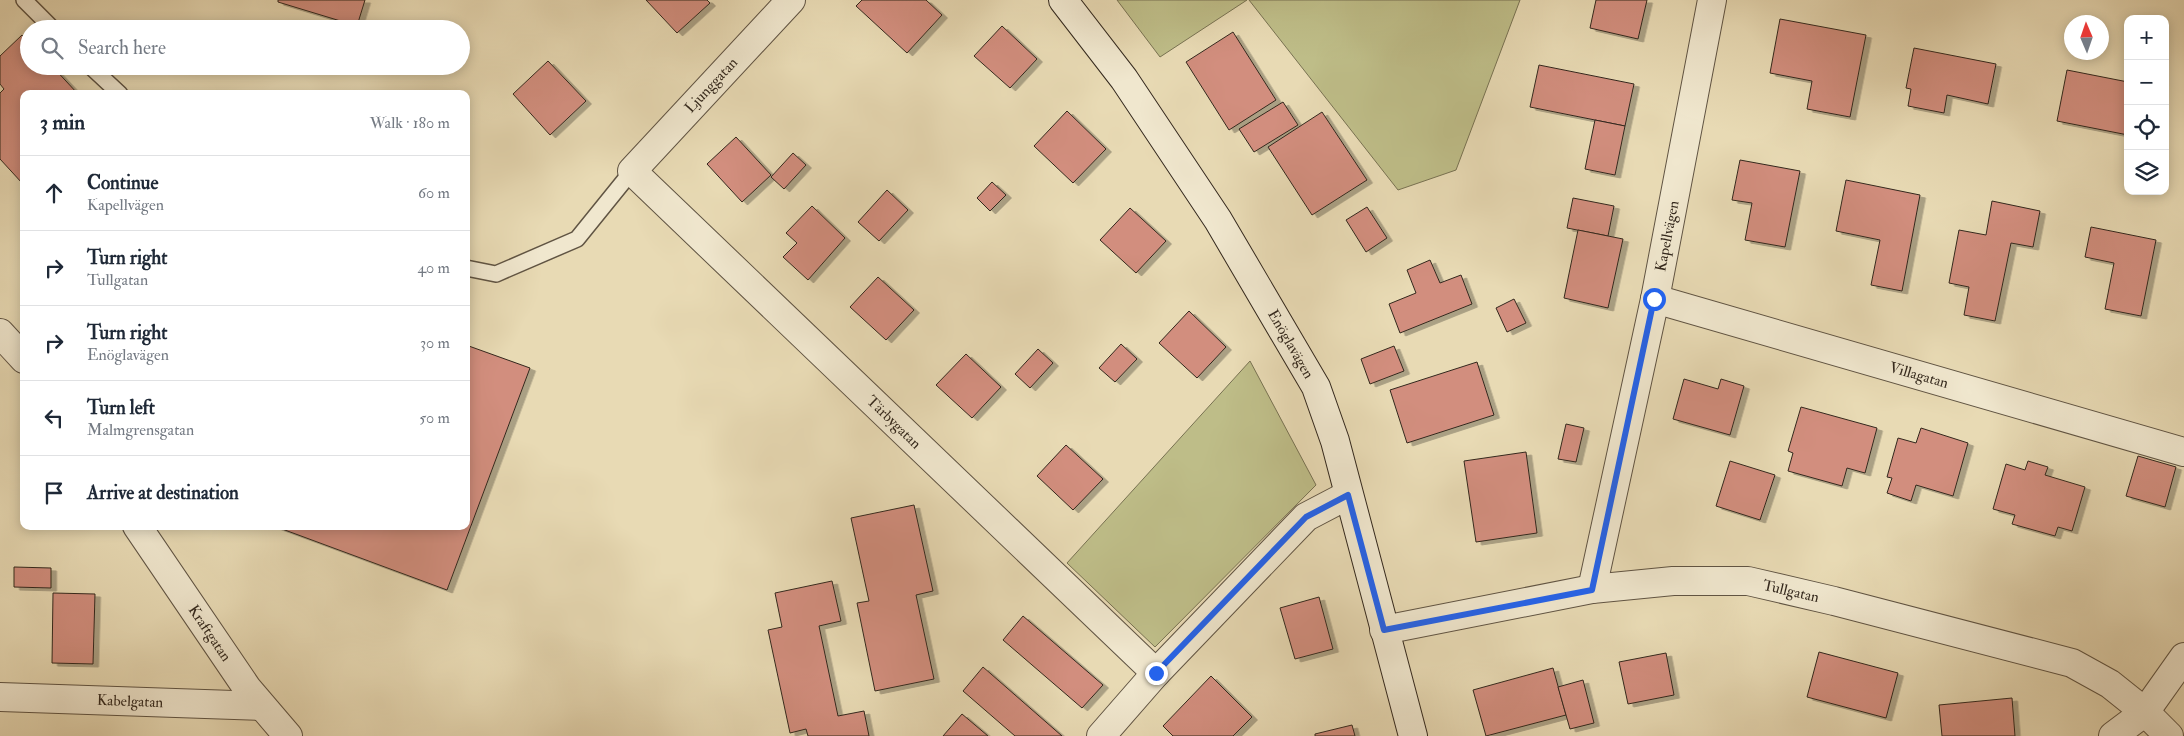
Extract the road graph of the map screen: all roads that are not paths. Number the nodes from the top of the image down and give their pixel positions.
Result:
1 (24, 0) edge
2 (1063, 0) edge
3 (1712, 0) edge
4 (781, 3) edge
5 (44, 20) edge
6 (100, 75) edge
7 (116, 90) edge
8 (632, 170) junction
9 (470, 269) edge
10 (1654, 299) junction
11 (0, 333) edge
12 (20, 355) edge
13 (2184, 452) edge
14 (1348, 495) junction
15 (140, 530) edge
16 (1592, 590) junction
17 (1384, 630) junction
18 (2184, 657) edge
19 (1156, 673) junction
20 (0, 696) edge
21 (260, 706) junction
22 (2145, 712) junction
23 (288, 736) edge
24 (1101, 736) edge
25 (1413, 736) edge
26 (2113, 736) edge
27 (2169, 736) edge

1 - 5 lane
2 - 14 street, Enöglavägen
3 - 10 street, Kapellvägen
4 - 8 street, Ljunggatan
6 - 7 lane
8 - 9 lane
8 - 19 street, Tärbygatan
10 - 13 street, Villagatan
10 - 16 street, Kapellvägen
11 - 12 street
14 - 17 street, Enöglavägen
14 - 19 street
15 - 21 street, Kraftgatan
16 - 17 street, Tullgatan
16 - 22 street, Tullgatan
17 - 25 street, Enöglavägen
18 - 22 street
19 - 24 street
20 - 21 street, Kabelgatan
21 - 23 street, Kraftgatan
22 - 26 street
22 - 27 street, Tullgatan

